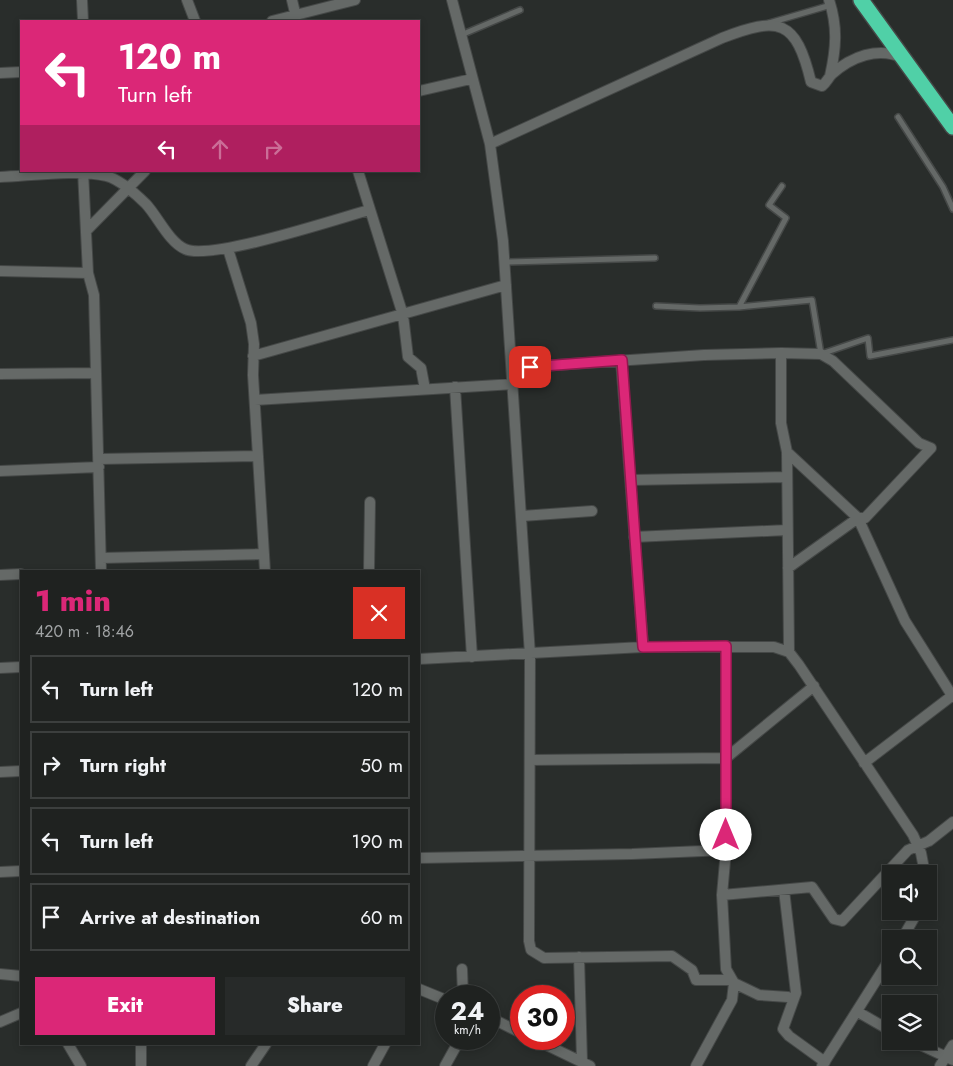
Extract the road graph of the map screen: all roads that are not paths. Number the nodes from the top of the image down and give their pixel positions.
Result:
1 (82, 0) edge
2 (187, 0) edge
3 (292, 0) edge
4 (354, 0) edge
5 (452, 0) edge
6 (861, 0) edge
7 (830, 3) edge
8 (520, 10) dead end
9 (297, 18) edge
10 (83, 20) edge
11 (195, 20) edge
12 (280, 20) edge
13 (763, 25) junction
14 (460, 35) junction
15 (903, 58) junction
16 (20, 72) edge
17 (0, 73) edge
18 (830, 76) junction
19 (471, 79) junction
20 (420, 91) edge
21 (898, 117) dead end
22 (953, 127) edge
23 (490, 144) junction
24 (83, 172) edge
25 (144, 172) edge
26 (358, 172) edge
27 (0, 176) edge
28 (782, 186) dead end
29 (127, 189) junction
30 (953, 209) edge
31 (369, 210) junction
32 (87, 230) junction
33 (228, 249) junction
34 (655, 258) dead end
35 (504, 262) junction
36 (0, 271) edge
37 (88, 273) junction
38 (506, 285) junction
39 (656, 306) dead end
40 (739, 307) junction
41 (402, 315) junction
42 (953, 340) edge
43 (781, 353) junction
44 (821, 354) junction
45 (253, 356) junction
46 (622, 360) junction
47 (512, 368) junction
48 (95, 373) junction
49 (0, 374) edge
50 (514, 384) junction
51 (455, 387) junction
52 (425, 389) junction
53 (255, 400) junction
54 (787, 452) junction
55 (258, 456) junction
56 (99, 463) junction
57 (0, 471) edge
58 (787, 477) junction
59 (630, 480) junction
60 (370, 502) dead end
61 (592, 511) dead end
62 (522, 516) junction
63 (858, 518) junction
64 (788, 530) junction
65 (634, 537) junction
66 (264, 554) junction
67 (101, 558) junction
68 (788, 568) junction
69 (100, 570) edge
70 (266, 570) edge
71 (369, 570) edge
72 (20, 574) edge
73 (0, 575) edge
74 (726, 646) junction
75 (643, 647) junction
76 (789, 652) junction
77 (530, 655) junction
78 (472, 657) junction
79 (420, 659) edge
80 (20, 667) edge
81 (0, 668) edge
82 (814, 686) junction
83 (953, 696) edge
84 (726, 758) junction
85 (530, 760) junction
86 (864, 763) junction
87 (20, 771) edge
88 (0, 772) edge
89 (953, 822) edge
90 (918, 845) junction
91 (726, 850) junction
92 (529, 856) junction
93 (420, 858) edge
94 (923, 865) edge
95 (20, 871) edge
96 (0, 872) edge
97 (784, 890) junction
98 (722, 895) junction
99 (579, 957) junction
100 (462, 969) dead end
101 (882, 972) edge
102 (0, 974) edge
103 (20, 976) edge
104 (733, 982) junction
105 (463, 985) edge
106 (420, 989) edge
107 (435, 996) edge
108 (788, 997) dead end
109 (858, 1012) junction
110 (20, 1013) edge
111 (0, 1022) edge
112 (882, 1026) edge
113 (69, 1045) edge
114 (141, 1045) edge
115 (265, 1045) edge
116 (384, 1045) edge
117 (953, 1045) edge
118 (454, 1050) edge
119 (557, 1050) edge
120 (932, 1050) edge
121 (949, 1058) edge
122 (586, 1064) edge
123 (824, 1064) edge
124 (81, 1066) edge
125 (141, 1066) edge
126 (251, 1066) edge
127 (373, 1066) edge
128 (445, 1066) edge
129 (696, 1066) edge
130 (940, 1066) edge

1 - 10 street
2 - 11 street
3 - 9 street
4 - 9 street
5 - 14 street
6 - 15 highway
7 - 13 lane
7 - 18 street
8 - 14 lane
9 - 12 street
13 - 18 street
13 - 23 street
14 - 19 street
15 - 18 street
15 - 22 highway
16 - 17 street
19 - 20 street
19 - 23 street
21 - 30 lane
23 - 35 street
24 - 27 street
24 - 29 street
24 - 32 street
25 - 29 street
26 - 31 street
28 - 40 lane
29 - 32 street
29 - 33 street
31 - 33 street
31 - 41 street
32 - 37 street
33 - 45 street
34 - 35 lane
35 - 38 street
36 - 37 street
37 - 48 street
38 - 41 street
38 - 47 street
39 - 40 lane
40 - 44 lane
41 - 45 street
41 - 52 street
42 - 44 lane
43 - 44 street
43 - 46 street
43 - 54 street
44 - 63 street
45 - 53 street
46 - 47 street
46 - 59 street
47 - 50 street
48 - 49 street
48 - 56 street
50 - 51 street
50 - 62 street
51 - 52 street
51 - 78 street
52 - 53 street
53 - 55 street
54 - 58 street
54 - 63 street
55 - 56 street
55 - 66 street
56 - 57 street
56 - 67 street
58 - 59 street
58 - 64 street
59 - 65 street
60 - 71 street
61 - 62 street
62 - 77 street
63 - 68 street
63 - 83 street
64 - 65 street
64 - 68 street
65 - 75 street
66 - 67 street
66 - 70 street
67 - 69 street
68 - 76 street
72 - 73 street
74 - 75 street
74 - 76 street
74 - 84 street
75 - 77 street
76 - 82 street
77 - 78 street
77 - 85 street
78 - 79 street
80 - 81 street
82 - 84 street
82 - 86 street
83 - 86 street
84 - 85 street
84 - 91 street
85 - 92 street
86 - 90 street
87 - 88 street
89 - 90 street
90 - 94 street
90 - 97 street
91 - 92 street
91 - 98 street
92 - 93 street
92 - 99 street
95 - 96 street
97 - 98 street
97 - 123 street
98 - 104 street
99 - 104 street
99 - 122 street
100 - 105 street
101 - 109 street
102 - 103 street
104 - 108 street
104 - 129 street
106 - 107 street
109 - 112 street
109 - 123 street
110 - 111 street
113 - 124 street
114 - 125 street
115 - 126 street
116 - 127 street
117 - 121 street
118 - 128 street
119 - 122 street
120 - 121 street
121 - 130 street

